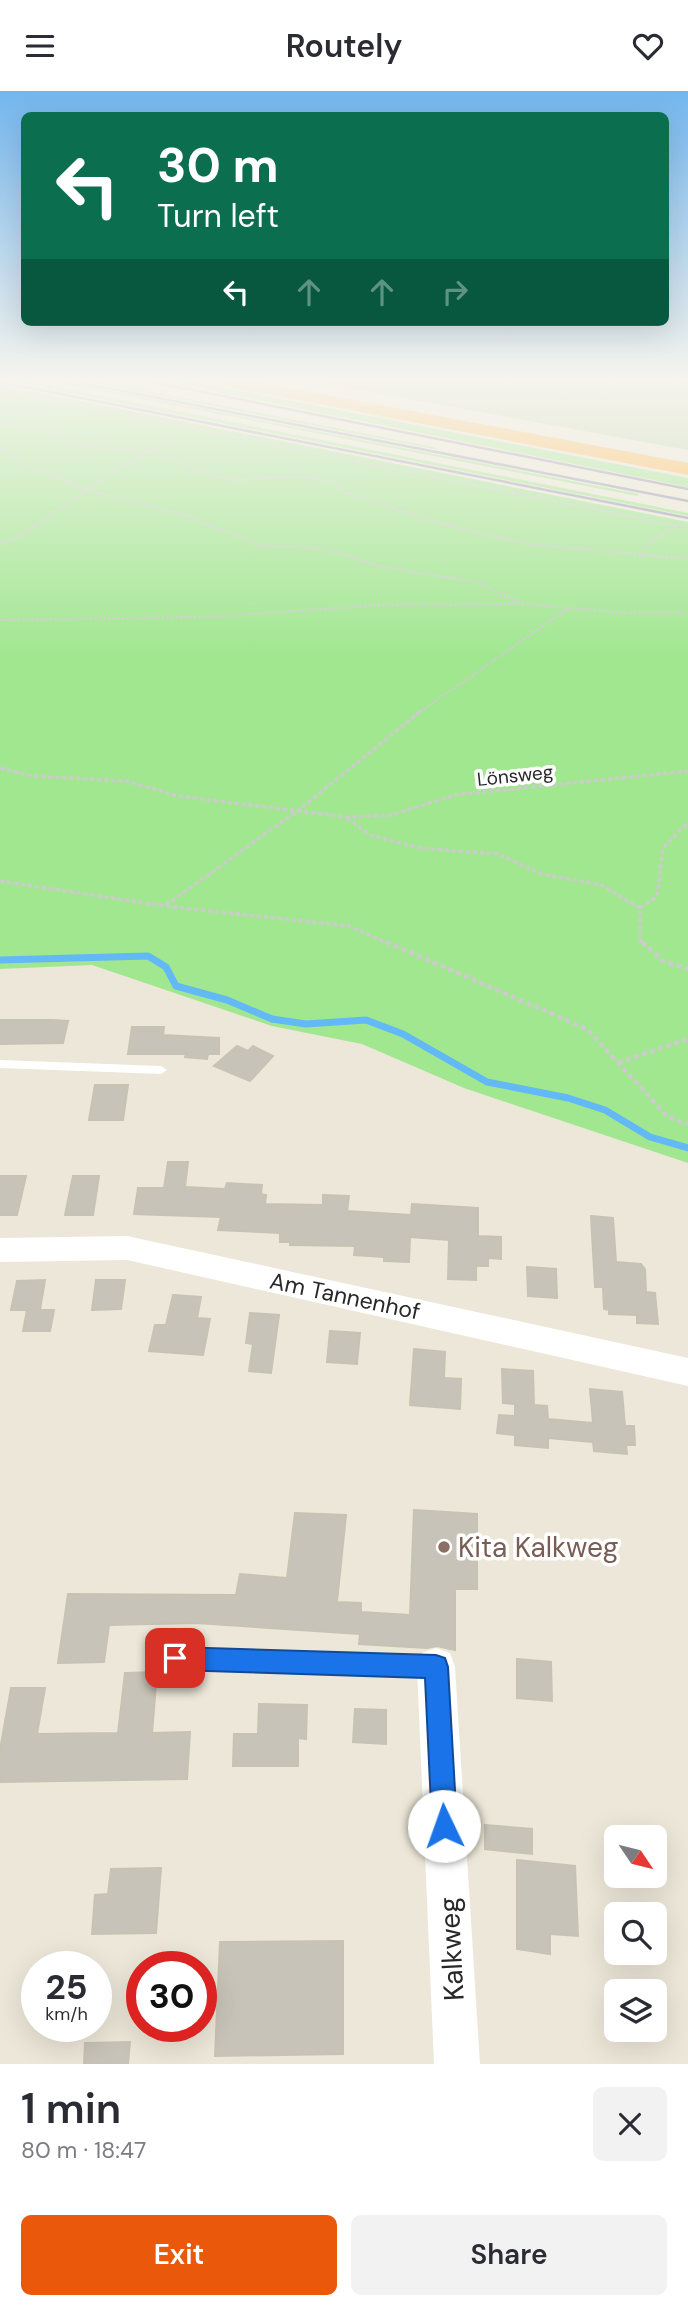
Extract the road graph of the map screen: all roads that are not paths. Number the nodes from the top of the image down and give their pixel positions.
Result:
1 (0, 1064) edge
2 (161, 1070) dead end
3 (0, 1250) edge
4 (688, 1372) edge
5 (175, 1658) dead end
6 (436, 1667) joint
7 (457, 2064) edge

1 - 2 lane
3 - 4 street, Am Tannenhof
5 - 6 lane
6 - 7 street, Kalkweg

